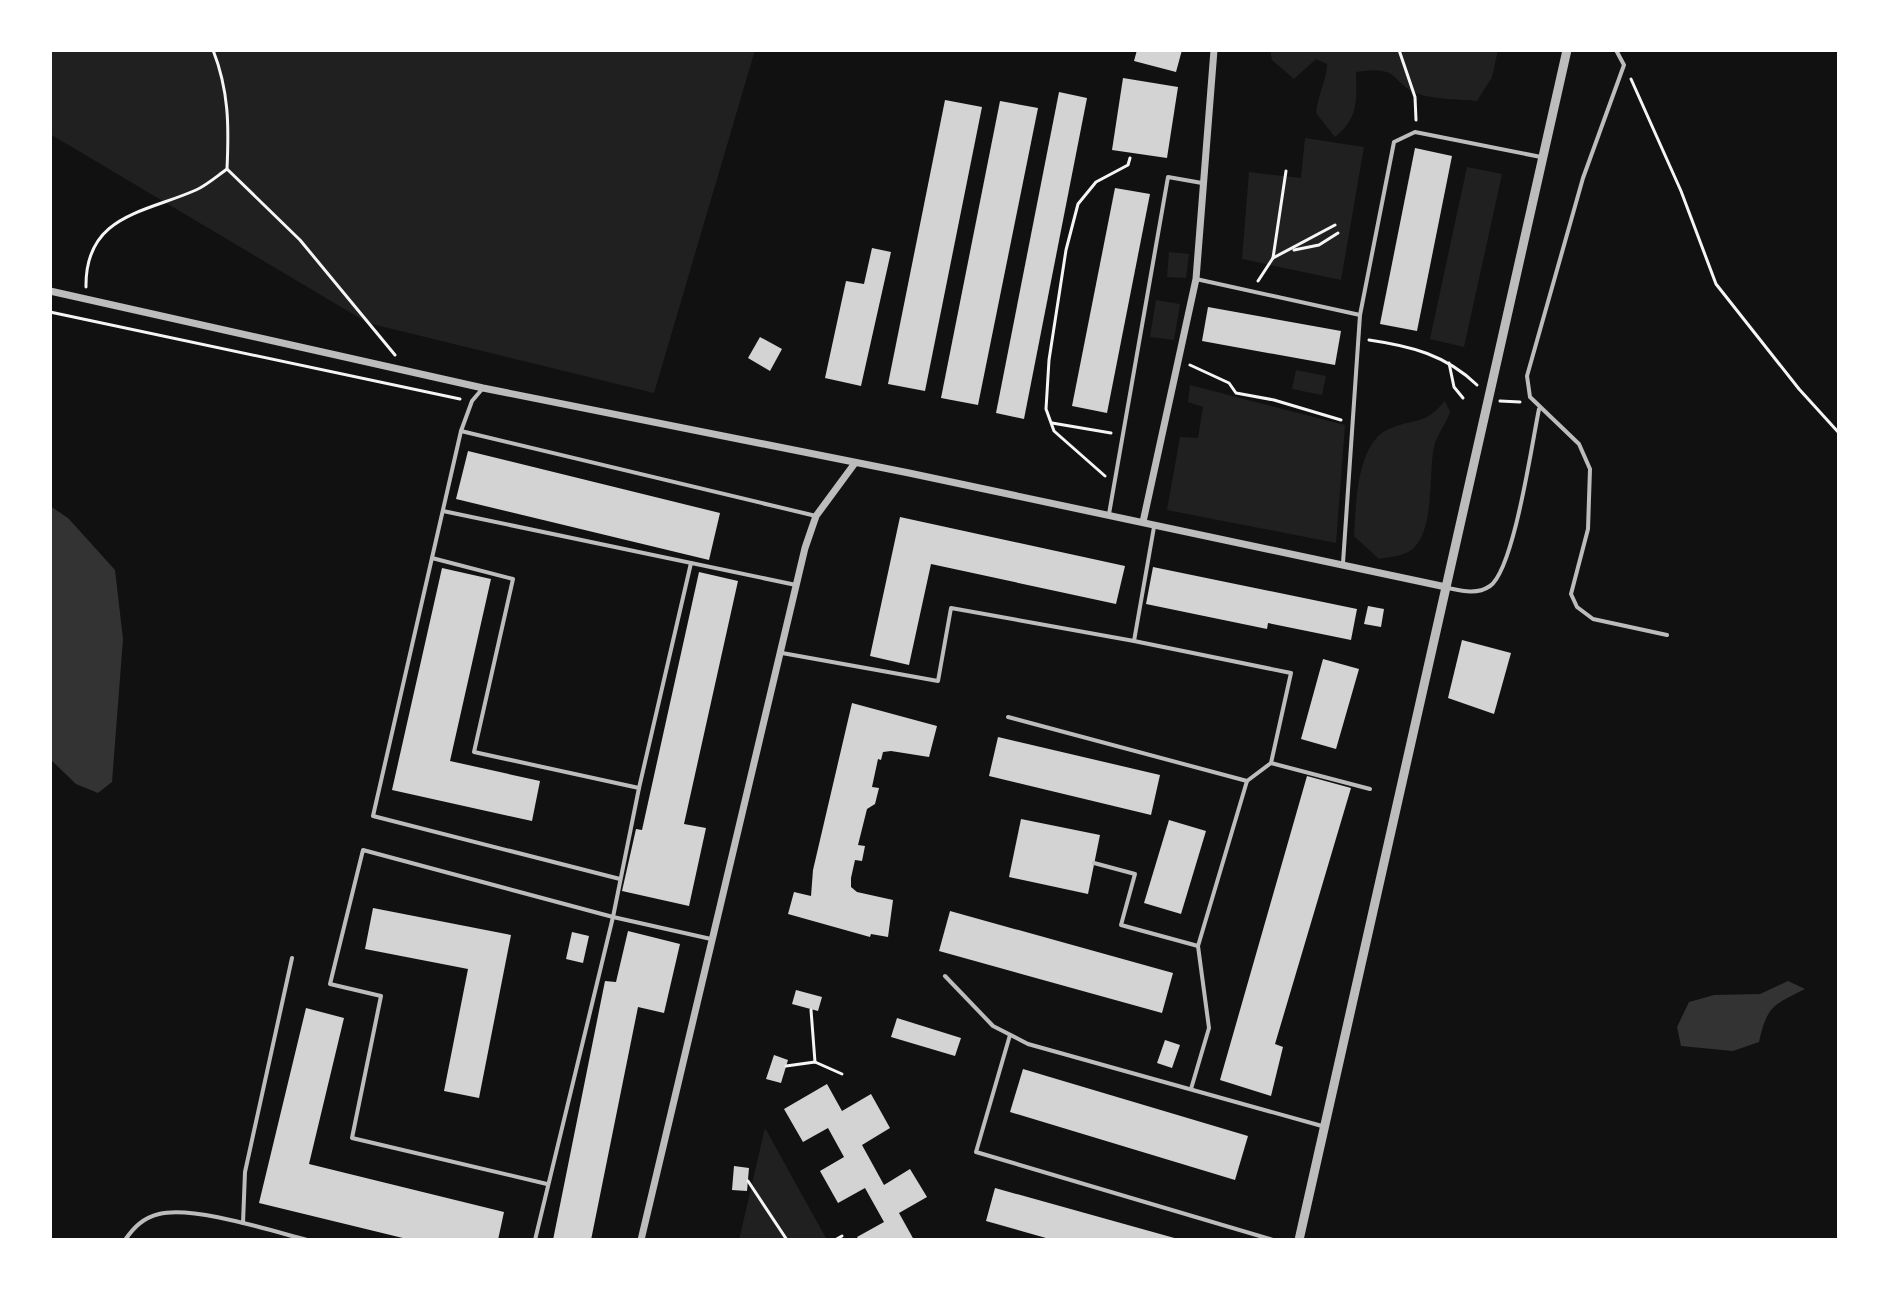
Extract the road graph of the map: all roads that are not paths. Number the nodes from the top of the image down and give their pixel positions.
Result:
1 (1214, 50) edge
2 (1567, 50) edge
3 (1616, 50) edge
4 (1541, 157) junction
5 (1202, 183) junction
6 (1196, 279) junction
7 (50, 291) edge
8 (1360, 315) junction
9 (483, 388) junction
10 (1539, 409) junction
11 (461, 431) junction
12 (855, 463) junction
13 (443, 511) junction
14 (1109, 514) junction
15 (816, 516) junction
16 (1143, 522) junction
17 (1154, 524) junction
18 (432, 558) junction
19 (691, 563) junction
20 (1343, 566) junction
21 (796, 585) junction
22 (1446, 587) junction
23 (1667, 635) dead end
24 (1134, 641) junction
25 (780, 653) junction
26 (1008, 717) dead end
27 (1271, 763) junction
28 (1247, 781) junction
29 (639, 788) junction
30 (1370, 789) dead end
31 (1094, 863) dead end
32 (620, 879) junction
33 (613, 917) junction
34 (711, 939) junction
35 (1198, 946) junction
36 (292, 958) dead end
37 (945, 976) dead end
38 (1010, 1035) junction
39 (1191, 1089) junction
40 (1324, 1126) junction
41 (547, 1184) junction
42 (243, 1223) junction
43 (125, 1240) edge
44 (307, 1240) edge
45 (535, 1240) edge
46 (641, 1240) edge
47 (1273, 1240) edge
48 (1299, 1240) edge

1 - 5 street
2 - 4 street
3 - 10 lane
4 - 8 lane
4 - 22 street
5 - 6 street
5 - 14 lane
6 - 8 lane
6 - 16 street
7 - 9 street
8 - 20 lane
9 - 11 lane
9 - 12 street
10 - 22 lane
10 - 23 lane
11 - 13 lane
11 - 15 lane
12 - 14 street
12 - 15 street
13 - 18 lane
13 - 19 lane
14 - 16 street
15 - 21 street
16 - 17 street
17 - 20 street
17 - 24 lane
18 - 29 lane
18 - 32 lane
19 - 21 lane
19 - 29 lane
20 - 22 street
21 - 25 street
22 - 40 street
24 - 25 lane
24 - 27 lane
25 - 34 street
26 - 28 lane
27 - 28 lane
27 - 30 lane
28 - 35 lane
29 - 32 lane
31 - 35 lane
32 - 33 lane
33 - 34 lane
33 - 41 lane
33 - 41 lane
34 - 46 street
35 - 39 lane
36 - 42 lane
37 - 38 lane
38 - 39 lane
38 - 47 lane
39 - 40 lane
40 - 48 street
41 - 45 lane
42 - 43 lane
42 - 44 lane

